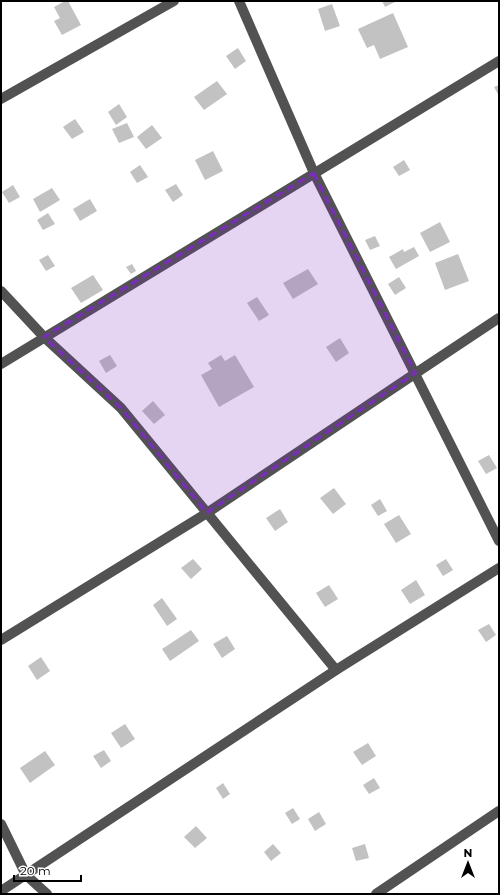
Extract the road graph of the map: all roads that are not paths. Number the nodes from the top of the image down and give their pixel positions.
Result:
1 (174, 1) edge
2 (239, 1) edge
3 (499, 61) edge
4 (1, 99) edge
5 (314, 172) junction
6 (1, 291) edge
7 (499, 318) edge
8 (44, 337) junction
9 (1, 364) edge
10 (416, 373) junction
11 (207, 514) junction
12 (499, 541) edge
13 (499, 568) edge
14 (1, 640) edge
15 (336, 670) junction
16 (499, 811) edge
17 (1, 824) edge
18 (26, 874) junction
19 (1, 891) edge
20 (47, 894) edge
21 (376, 894) edge

1 - 4 street
2 - 5 street
3 - 5 street
5 - 8 street
5 - 10 street
6 - 8 street
7 - 10 street
8 - 9 street
8 - 11 street
10 - 11 street
10 - 12 street
11 - 14 street
11 - 15 street
13 - 15 street
15 - 18 street
16 - 21 street
17 - 18 street
18 - 19 street
18 - 20 street

